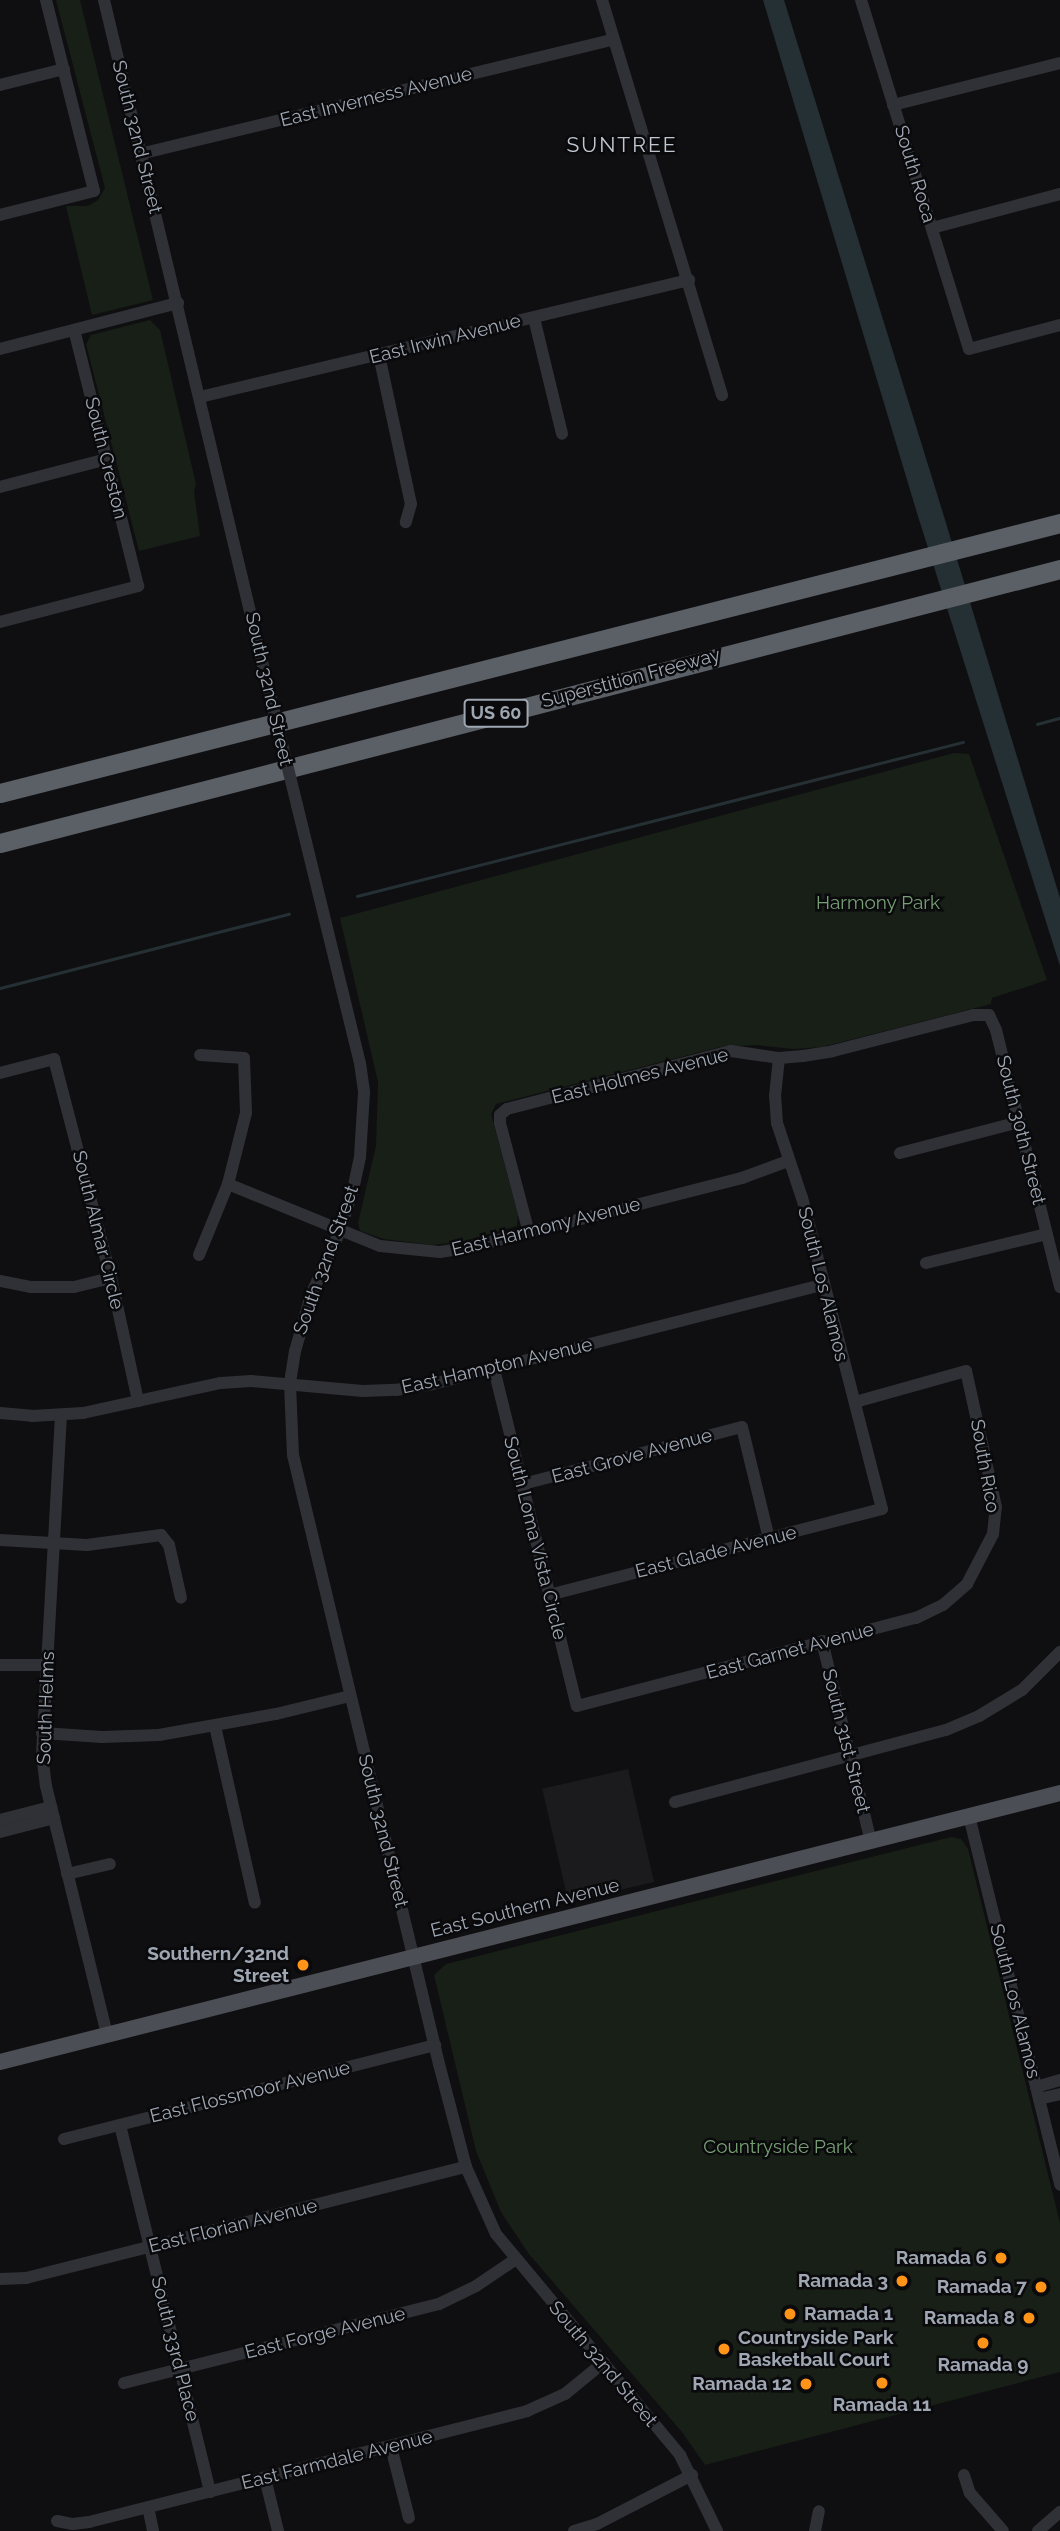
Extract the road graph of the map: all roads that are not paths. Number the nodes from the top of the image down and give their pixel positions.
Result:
1 (46, 0) edge
2 (104, 0) edge
3 (602, 0) edge
4 (861, 0) edge
5 (613, 40) junction
6 (1060, 63) edge
7 (64, 69) junction
8 (0, 85) edge
9 (893, 105) junction
10 (140, 154) junction
11 (1060, 194) edge
12 (0, 215) edge
13 (932, 228) junction
14 (689, 280) junction
15 (178, 303) junction
16 (534, 318) junction
17 (1060, 326) edge
18 (74, 330) junction
19 (0, 349) edge
20 (379, 355) junction
21 (722, 395) dead end
22 (200, 397) junction
23 (562, 434) dead end
24 (107, 459) junction
25 (0, 486) edge
26 (406, 522) dead end
27 (1060, 523) edge
28 (1060, 569) edge
29 (0, 622) edge
30 (156, 753) junction
31 (0, 782) edge
32 (0, 793) edge
33 (3, 843) edge
34 (989, 1015) joint
35 (200, 1055) dead end
36 (779, 1058) junction
37 (0, 1073) edge
38 (1019, 1122) junction
39 (900, 1153) dead end
40 (788, 1161) junction
41 (228, 1184) junction
42 (340, 1231) junction
43 (529, 1233) junction
44 (1047, 1234) junction
45 (199, 1255) dead end
46 (926, 1263) dead end
47 (111, 1278) junction
48 (0, 1281) edge
49 (822, 1285) junction
50 (1060, 1287) edge
51 (494, 1369) junction
52 (290, 1384) junction
53 (138, 1401) junction
54 (855, 1402) junction
55 (0, 1413) edge
56 (61, 1415) junction
57 (523, 1485) junction
58 (882, 1509) joint
59 (769, 1538) junction
60 (0, 1540) edge
61 (56, 1544) junction
62 (982, 1560) joint
63 (549, 1595) junction
64 (181, 1598) dead end
65 (822, 1641) junction
66 (1060, 1652) edge
67 (0, 1665) edge
68 (47, 1665) junction
69 (350, 1696) junction
70 (577, 1706) joint
71 (215, 1726) junction
72 (42, 1733) junction
73 (850, 1753) junction
74 (1060, 1793) edge
75 (675, 1802) dead end
76 (52, 1813) junction
77 (969, 1816) junction
78 (0, 1821) edge
79 (0, 1832) edge
80 (871, 1842) junction
81 (110, 1864) dead end
82 (67, 1874) junction
83 (255, 1903) dead end
84 (414, 1958) junction
85 (107, 2035) junction
86 (435, 2045) junction
87 (0, 2062) edge
88 (1060, 2081) edge
89 (1038, 2093) junction
90 (1060, 2094) edge
91 (120, 2125) junction
92 (64, 2139) dead end
93 (466, 2167) junction
94 (1060, 2185) edge
95 (150, 2247) junction
96 (516, 2259) junction
97 (0, 2279) edge
98 (604, 2362) junction
99 (180, 2369) junction
100 (124, 2383) dead end
101 (391, 2447) junction
102 (692, 2475) junction
103 (964, 2475) dead end
104 (265, 2478) junction
105 (210, 2492) junction
106 (148, 2507) junction
107 (819, 2511) dead end
108 (1060, 2512) edge
109 (409, 2518) dead end
110 (57, 2521) dead end
111 (153, 2531) edge
112 (278, 2531) edge
113 (575, 2531) edge
114 (717, 2531) edge
115 (815, 2531) edge
116 (1003, 2531) edge
117 (1038, 2531) edge

1 - 7 street
2 - 10 street, South 32nd Street
3 - 5 street
4 - 9 street, South Roca
5 - 10 street, East Inverness Avenue
5 - 14 street
6 - 9 street
7 - 8 street
7 - 12 street
9 - 13 street, South Roca
10 - 15 street, South 32nd Street
11 - 13 street
13 - 17 street, South Roca
14 - 16 street, East Irwin Avenue
14 - 21 street
15 - 18 street
15 - 22 street, South 32nd Street
16 - 20 street, East Irwin Avenue
16 - 23 street
18 - 19 street
18 - 24 street, South Creston
20 - 22 street, East Irwin Avenue
20 - 26 street
22 - 42 street, South 32nd Street, bridge
24 - 25 street
24 - 29 street, South Creston
27 - 30 highway, US 60
28 - 33 highway, Superstition Freeway / US 60
30 - 31 highway
30 - 32 highway, US 60
34 - 36 street, East Holmes Avenue
34 - 38 street, South 30th Street
35 - 41 street
36 - 40 street, South Los Alamos
36 - 43 street, East Holmes Avenue
37 - 47 street, South Almar Circle
38 - 39 street
38 - 44 street, South 30th Street
40 - 43 street, East Harmony Avenue
40 - 49 street, South Los Alamos
41 - 42 street, East Harmony Avenue
41 - 45 street
42 - 43 street, East Harmony Avenue
42 - 52 street, South 32nd Street
44 - 46 street
44 - 50 street, South 30th Street
47 - 48 street
47 - 53 street, South Almar Circle
49 - 51 street, East Hampton Avenue
49 - 54 street, South Los Alamos
51 - 52 street, East Hampton Avenue
51 - 57 street, South Loma Vista Circle
52 - 53 street, East Hampton Avenue
52 - 69 street, South 32nd Street
53 - 56 street, East Hampton Avenue
54 - 58 street, South Los Alamos
54 - 62 street, South Rico
55 - 56 street, East Hampton Avenue
56 - 61 street, South Helms
57 - 59 street, East Grove Avenue
57 - 63 street, South Loma Vista Circle
58 - 59 street, East Glade Avenue
59 - 63 street, East Glade Avenue
60 - 61 street
61 - 64 street
61 - 68 street, South Helms
62 - 65 street, East Garnet Avenue
63 - 70 street, South Loma Vista Circle
65 - 70 street, East Garnet Avenue
65 - 73 street, South 31st Street
66 - 73 street
67 - 68 street
68 - 72 street, South Helms
69 - 71 street
69 - 84 street, South 32nd Street
71 - 72 street
71 - 83 street
72 - 76 street, South Helms
73 - 75 street
73 - 80 street, South 31st Street
74 - 77 main road, East Southern Avenue
76 - 78 street
76 - 79 street
76 - 82 street, South Helms
77 - 80 main road, East Southern Avenue
77 - 89 street, South Los Alamos
80 - 84 main road, East Southern Avenue
81 - 82 street
82 - 85 street, South Helms
84 - 85 main road, East Southern Avenue
84 - 86 street, South 32nd Street
85 - 87 main road, East Southern Avenue
86 - 91 street, East Flossmoor Avenue
86 - 93 street, South 32nd Street
88 - 89 street
89 - 90 street
89 - 94 street, South Los Alamos
91 - 92 street, East Flossmoor Avenue
91 - 95 street, South 33rd Place
93 - 95 street, East Florian Avenue
93 - 96 street, South 32nd Street
95 - 97 street, East Florian Avenue
95 - 99 street, South 33rd Place
96 - 98 street, South 32nd Street
96 - 99 street, East Forge Avenue
98 - 101 street, East Farmdale Avenue
98 - 102 street, South 32nd Street
99 - 100 street, East Forge Avenue
99 - 105 street, South 33rd Place
101 - 104 street, East Farmdale Avenue
101 - 109 street
102 - 113 street
102 - 114 street, South 32nd Street
103 - 116 street
104 - 105 street, East Farmdale Avenue
104 - 112 street
105 - 106 street, East Farmdale Avenue
106 - 110 street, East Farmdale Avenue
106 - 111 street
107 - 115 street
108 - 117 street

